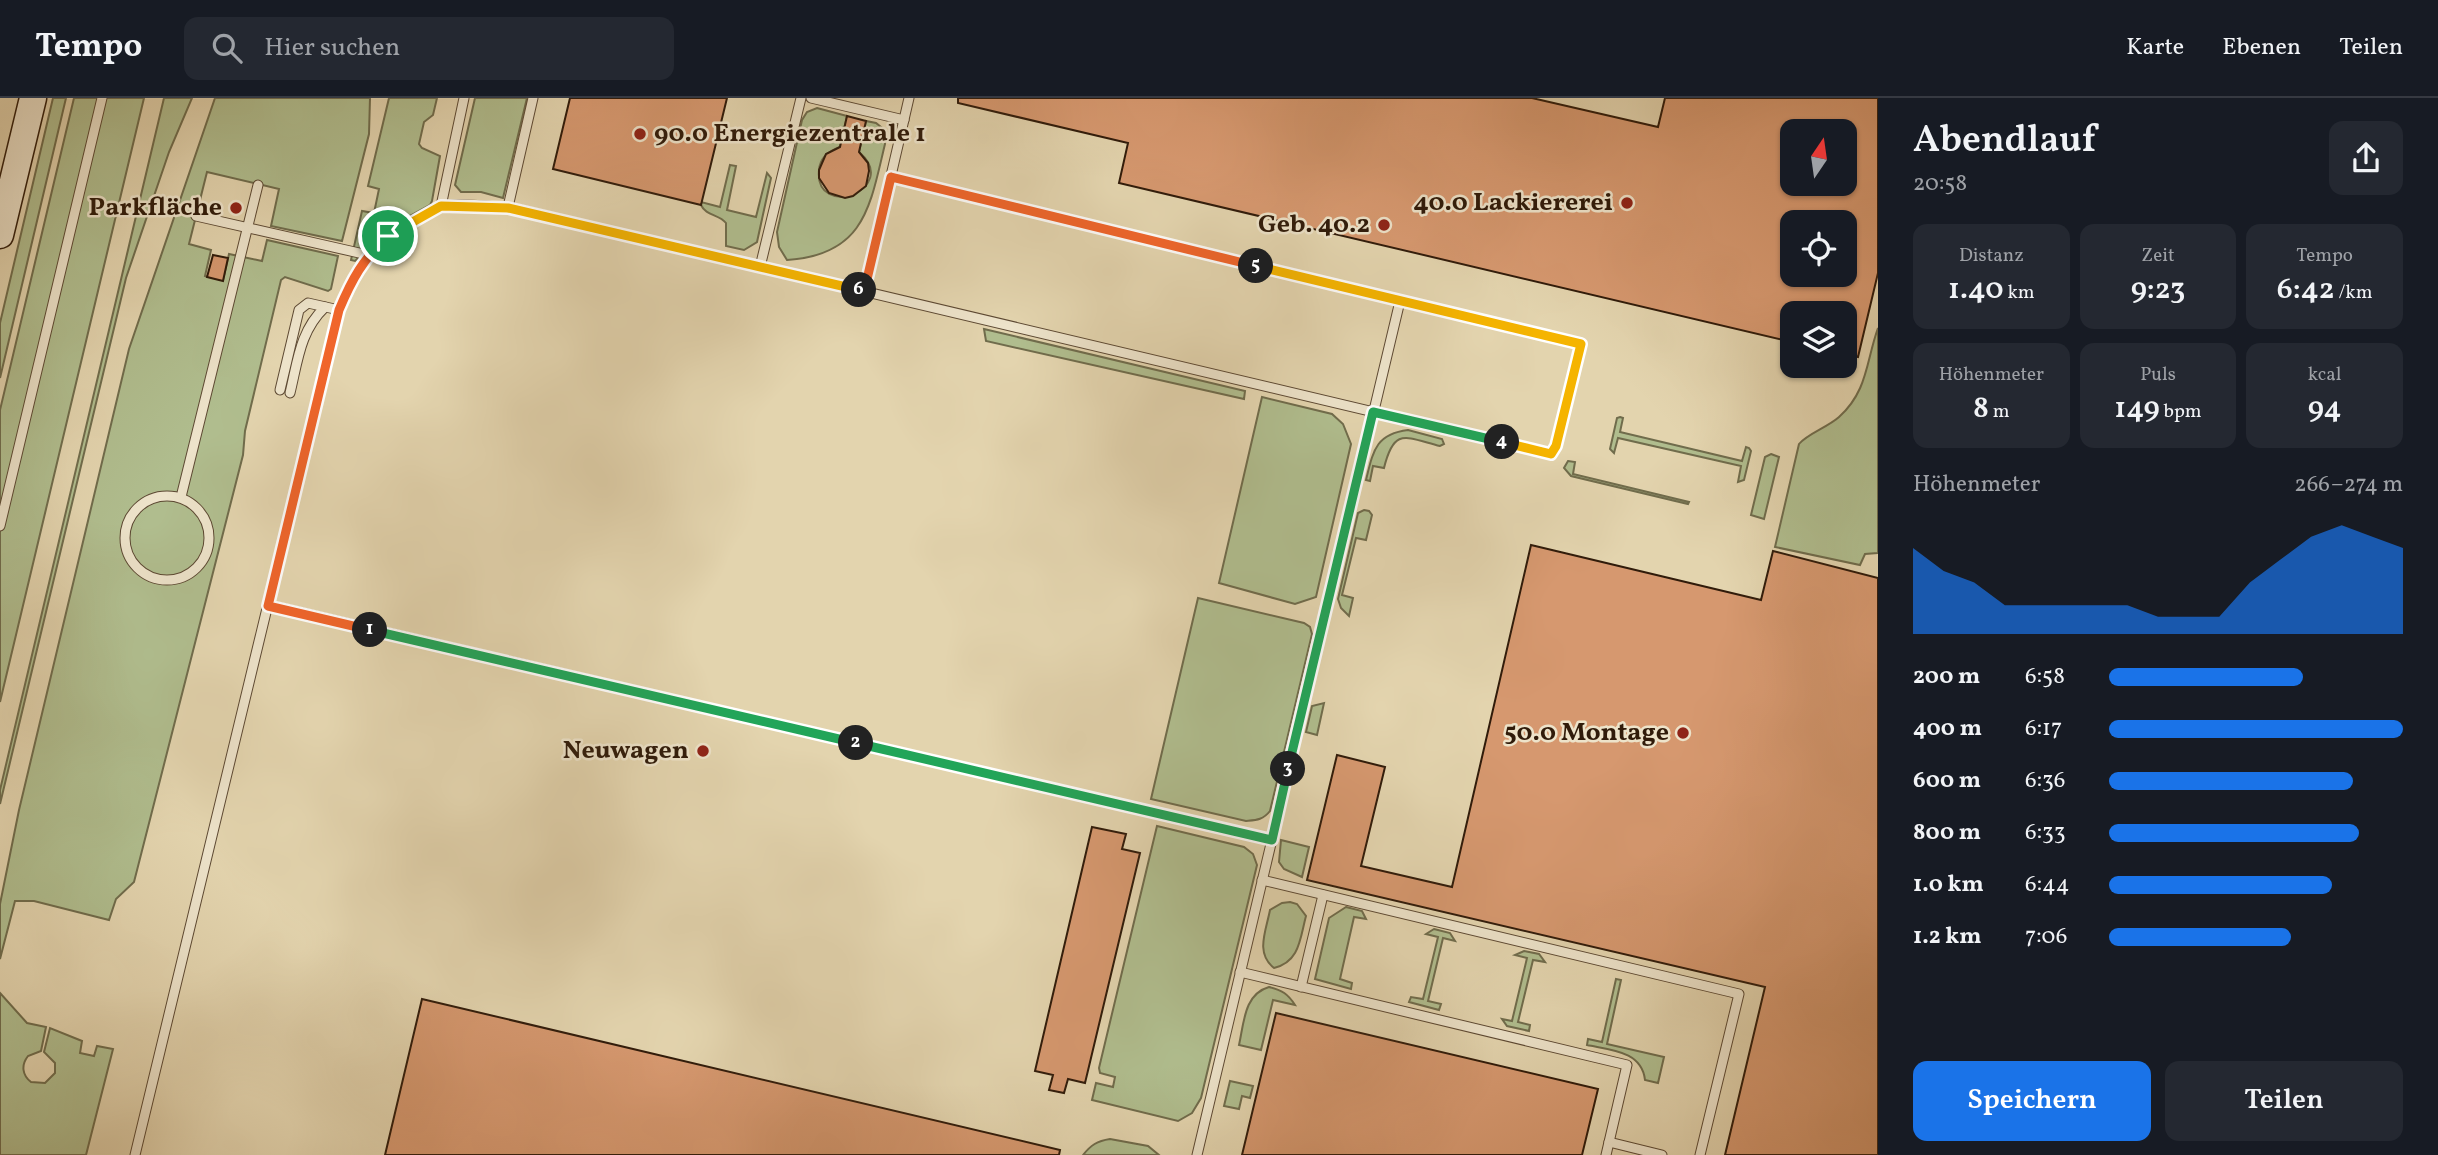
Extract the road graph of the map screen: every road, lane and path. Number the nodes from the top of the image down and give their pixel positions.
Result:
1 (33, 98) edge
2 (102, 98) edge
3 (464, 98) edge
4 (533, 98) edge
5 (801, 98) edge
6 (811, 98) edge
7 (909, 98) edge
8 (904, 120) junction
9 (891, 177) junction
10 (258, 185) dead end
11 (441, 206) junction
12 (508, 208) junction
13 (196, 216) dead end
14 (247, 228) junction
15 (0, 235) edge
16 (368, 255) junction
17 (760, 267) junction
18 (864, 292) junction
19 (1400, 301) junction
20 (325, 307) junction
21 (339, 310) junction
22 (280, 390) dead end
23 (290, 393) dead end
24 (1373, 412) junction
25 (181, 497) junction
26 (0, 526) edge
27 (268, 606) junction
28 (1272, 840) junction
29 (1262, 880) junction
30 (1323, 895) junction
31 (1240, 972) junction
32 (1301, 987) junction
33 (1609, 1142) junction
34 (135, 1155) edge
35 (1197, 1155) edge
36 (1605, 1155) edge
37 (1662, 1155) edge
38 (1700, 1155) edge

1 - 15 main road
2 - 26 lane
3 - 11 lane
4 - 12 lane
5 - 17 lane
6 - 8 lane
7 - 8 lane
8 - 9 lane
9 - 18 lane
9 - 19 lane
10 - 14 lane
11 - 12 lane
11 - 16 lane
12 - 17 lane
13 - 14 lane
14 - 16 lane
14 - 25 lane
16 - 21 lane
17 - 18 lane
18 - 24 lane
19 - 24 lane
19 - 24 lane
20 - 21 lane
20 - 22 lane
20 - 23 lane
21 - 27 lane
24 - 28 lane
25 - 25 lane
27 - 28 lane
27 - 34 lane
28 - 29 lane
29 - 30 lane
29 - 31 lane
30 - 32 lane
30 - 38 lane
31 - 32 lane
31 - 35 lane
32 - 33 lane
33 - 36 lane
33 - 37 lane

